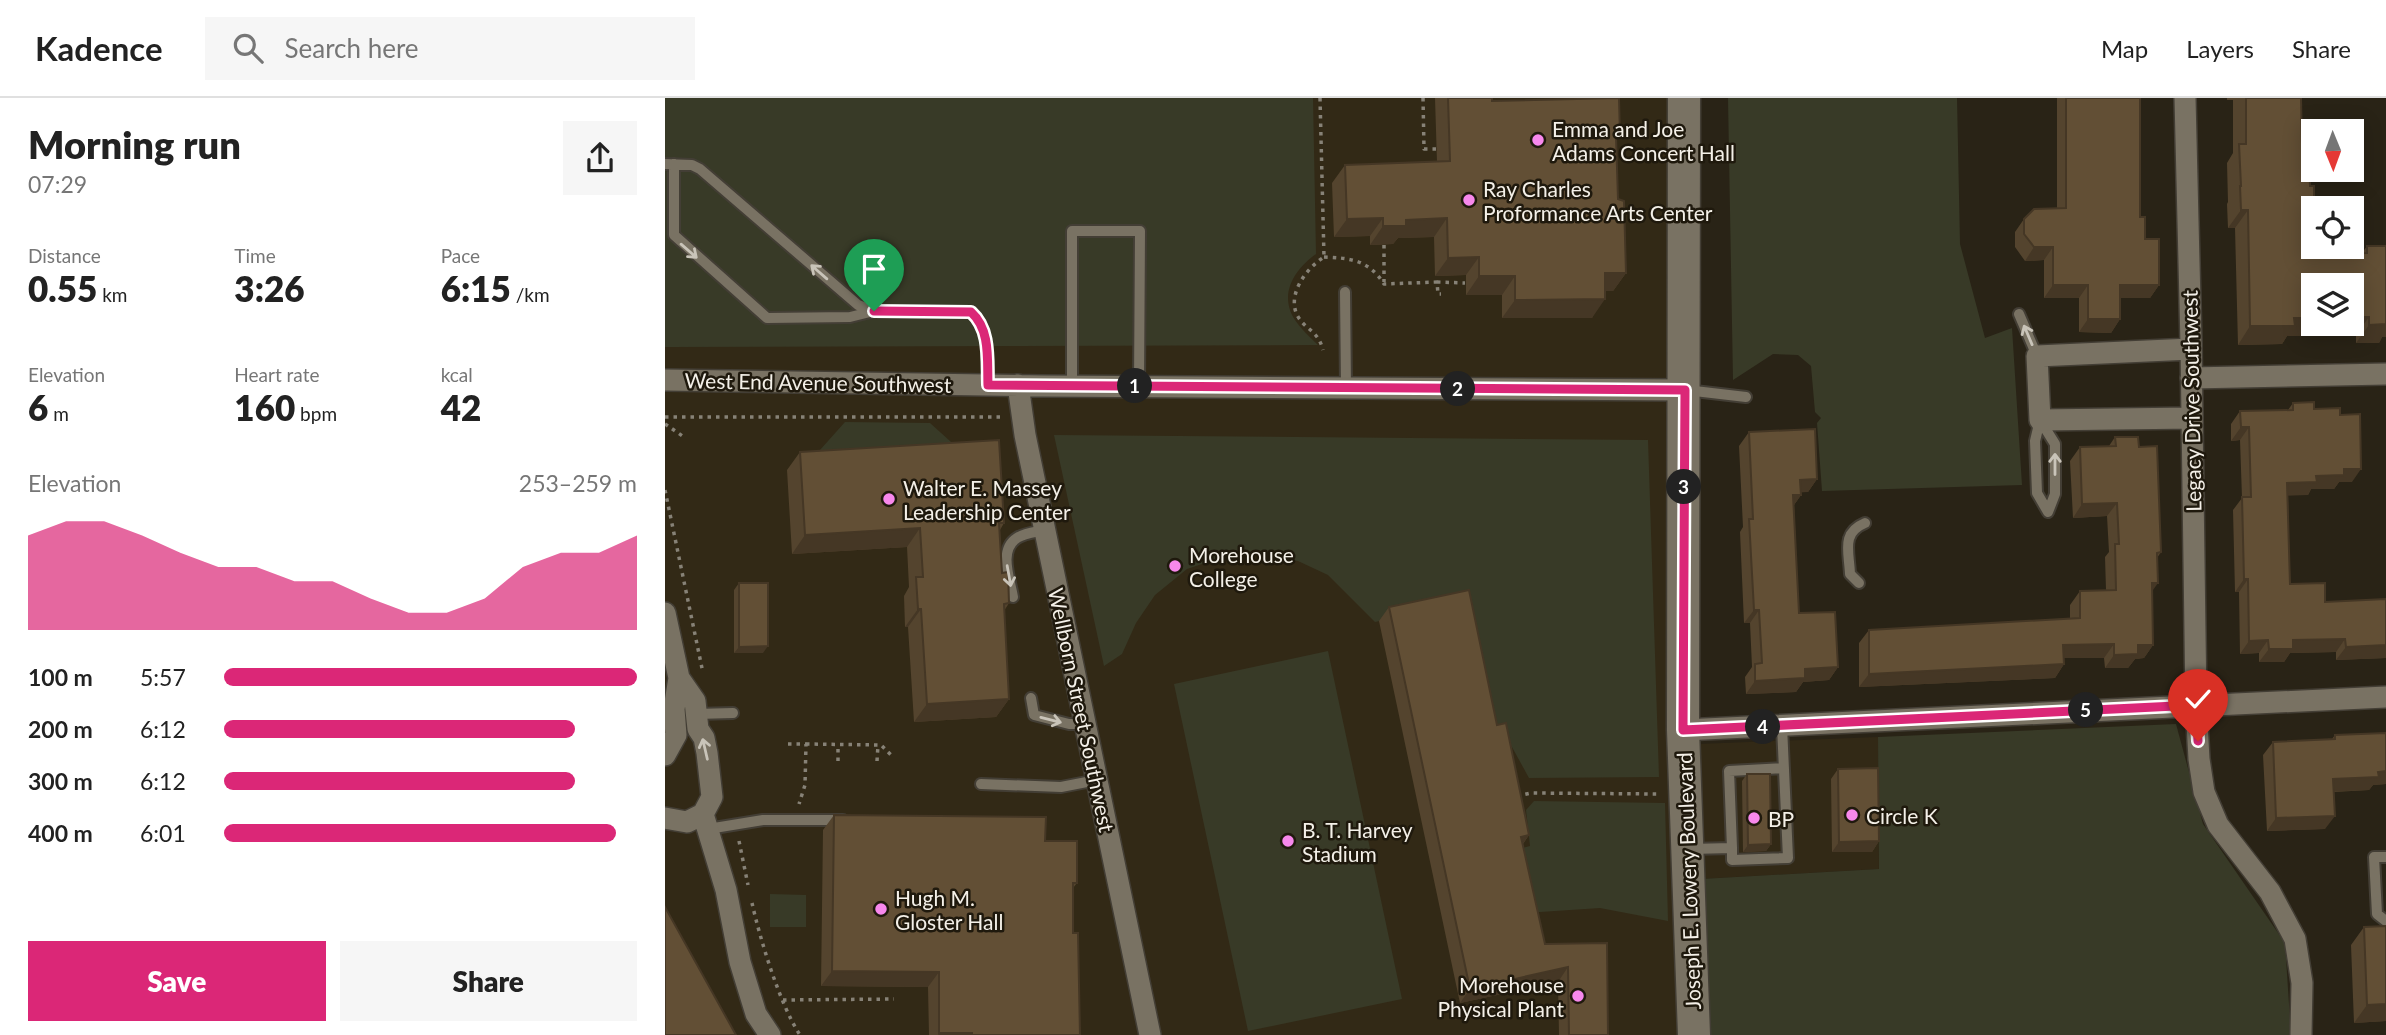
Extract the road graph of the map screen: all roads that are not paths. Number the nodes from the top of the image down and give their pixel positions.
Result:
1 (1684, 98) edge
2 (2185, 98) edge
3 (670, 164) edge
4 (1345, 292) dead end
5 (874, 311) junction
6 (2019, 314) dead end
7 (2191, 349) junction
8 (2037, 356) junction
9 (2386, 374) edge
10 (2191, 378) junction
11 (665, 380) edge
12 (988, 385) junction
13 (1018, 385) junction
14 (1072, 386) junction
15 (1139, 386) junction
16 (1346, 388) junction
17 (1685, 390) junction
18 (1745, 397) dead end
19 (2192, 418) junction
20 (2040, 420) junction
21 (1865, 523) dead end
22 (1045, 530) junction
23 (1859, 583) dead end
24 (1013, 597) dead end
25 (665, 613) edge
26 (679, 678) junction
27 (2386, 697) edge
28 (1031, 698) dead end
29 (2196, 705) junction
30 (733, 713) dead end
31 (696, 714) junction
32 (1085, 724) junction
33 (1782, 726) junction
34 (1683, 730) junction
35 (665, 755) edge
36 (1784, 768) junction
37 (1097, 780) junction
38 (981, 784) dead end
39 (665, 818) edge
40 (849, 820) edge
41 (706, 821) junction
42 (1732, 848) junction
43 (1687, 849) junction
44 (2386, 857) edge
45 (2386, 920) edge
46 (771, 1035) edge
47 (1150, 1035) edge
48 (1694, 1035) edge
49 (2301, 1035) edge

1 - 17 main road, Joseph E. Lowery Boulevard
2 - 7 street, Legacy Drive Southwest
5 -> 3 lane
3 -> 5 lane
4 - 16 lane
5 - 12 lane
8 -> 6 lane
7 - 8 street
7 - 10 street, Legacy Drive Southwest
8 - 20 street
9 - 10 street
10 - 19 street, Legacy Drive Southwest
11 - 12 street, West End Avenue Southwest
12 - 13 street, West End Avenue Southwest
13 - 14 street, West End Avenue Southwest
13 - 22 street, Wellborn Street Southwest
14 - 15 street, West End Avenue Southwest
14 - 15 lane
15 - 16 street, West End Avenue Southwest
16 - 17 street, West End Avenue Southwest
17 - 18 lane
17 - 34 main road, Joseph E. Lowery Boulevard
19 - 20 street
19 - 29 street, Legacy Drive Southwest
20 -> 20 lane
21 - 23 lane
22 -> 24 lane
22 - 32 street, Wellborn Street Southwest
25 - 26 street
26 - 31 street
26 - 35 street
27 - 29 street
28 -> 32 lane
29 - 33 street
29 - 49 street, Legacy Drive Southwest
30 - 31 lane
41 -> 31 street
32 - 37 street, Wellborn Street Southwest
33 - 34 street
33 - 36 lane
34 - 43 main road, Joseph E. Lowery Boulevard
36 - 42 lane
36 - 42 lane
37 - 38 lane
37 - 47 street, Wellborn Street Southwest
39 - 41 street
40 - 41 lane
41 - 46 street
42 - 43 lane
43 - 48 main road, Joseph E. Lowery Boulevard
44 - 45 lane

